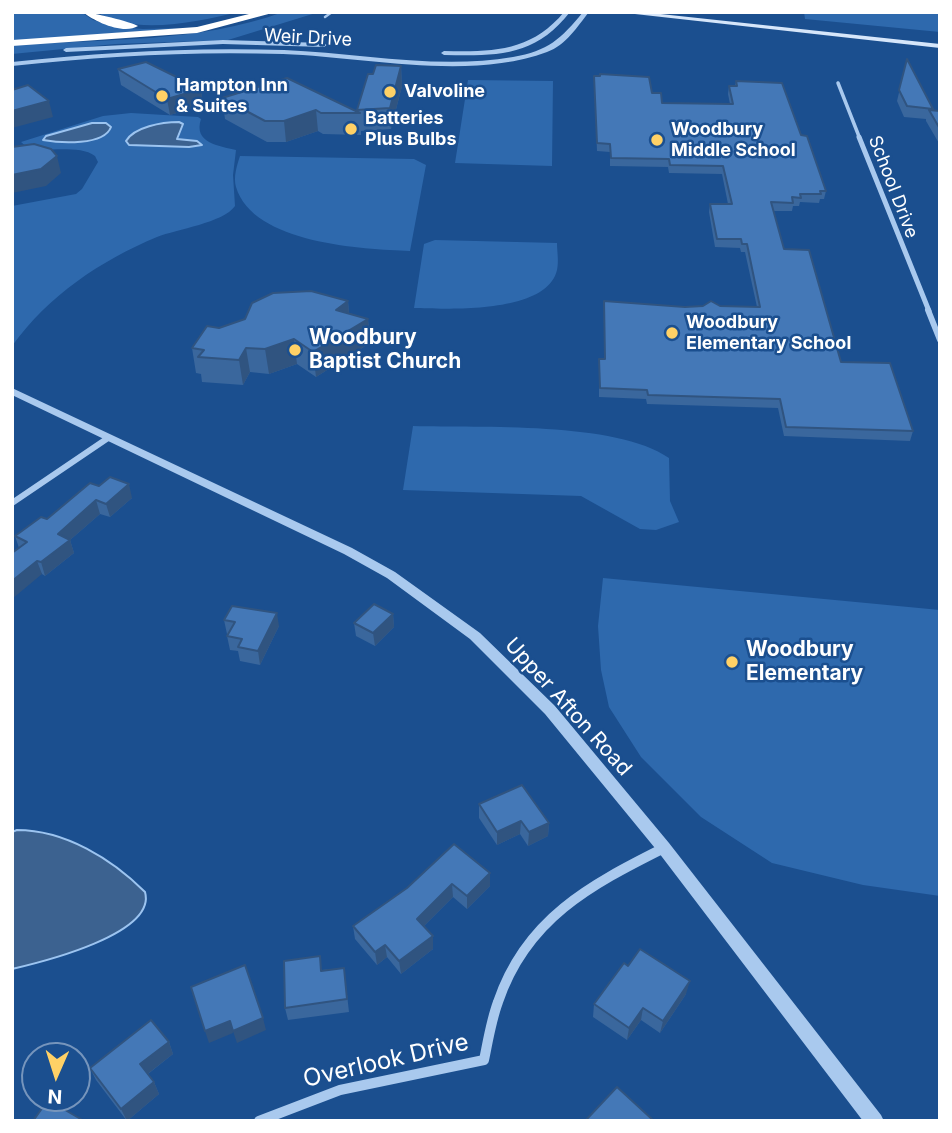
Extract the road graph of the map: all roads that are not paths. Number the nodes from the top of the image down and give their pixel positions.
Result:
1 (89, 12) edge
2 (246, 12) edge
3 (271, 12) edge
4 (332, 12) edge
5 (566, 12) edge
6 (586, 12) edge
7 (620, 12) edge
8 (690, 12) edge
9 (325, 17) dead end
10 (940, 38) edge
11 (12, 43) edge
12 (332, 46) dead end
13 (940, 46) edge
14 (440, 53) dead end
15 (12, 57) edge
16 (12, 64) edge
17 (838, 83) dead end
18 (940, 340) edge
19 (12, 391) edge
20 (108, 438) junction
21 (12, 503) edge
22 (664, 848) junction
23 (259, 1121) edge
24 (875, 1121) edge

1 - 2 highway
3 - 11 highway
4 - 9 lane
5 - 14 street
6 - 16 street, Weir Drive
7 - 13 main road
8 - 10 main road
12 - 15 street, Weir Drive
17 - 18 street, School Drive
19 - 20 street, Upper Afton Road
20 - 21 street
20 - 22 street, Upper Afton Road
22 - 23 street, Overlook Drive
22 - 24 street, Upper Afton Road

